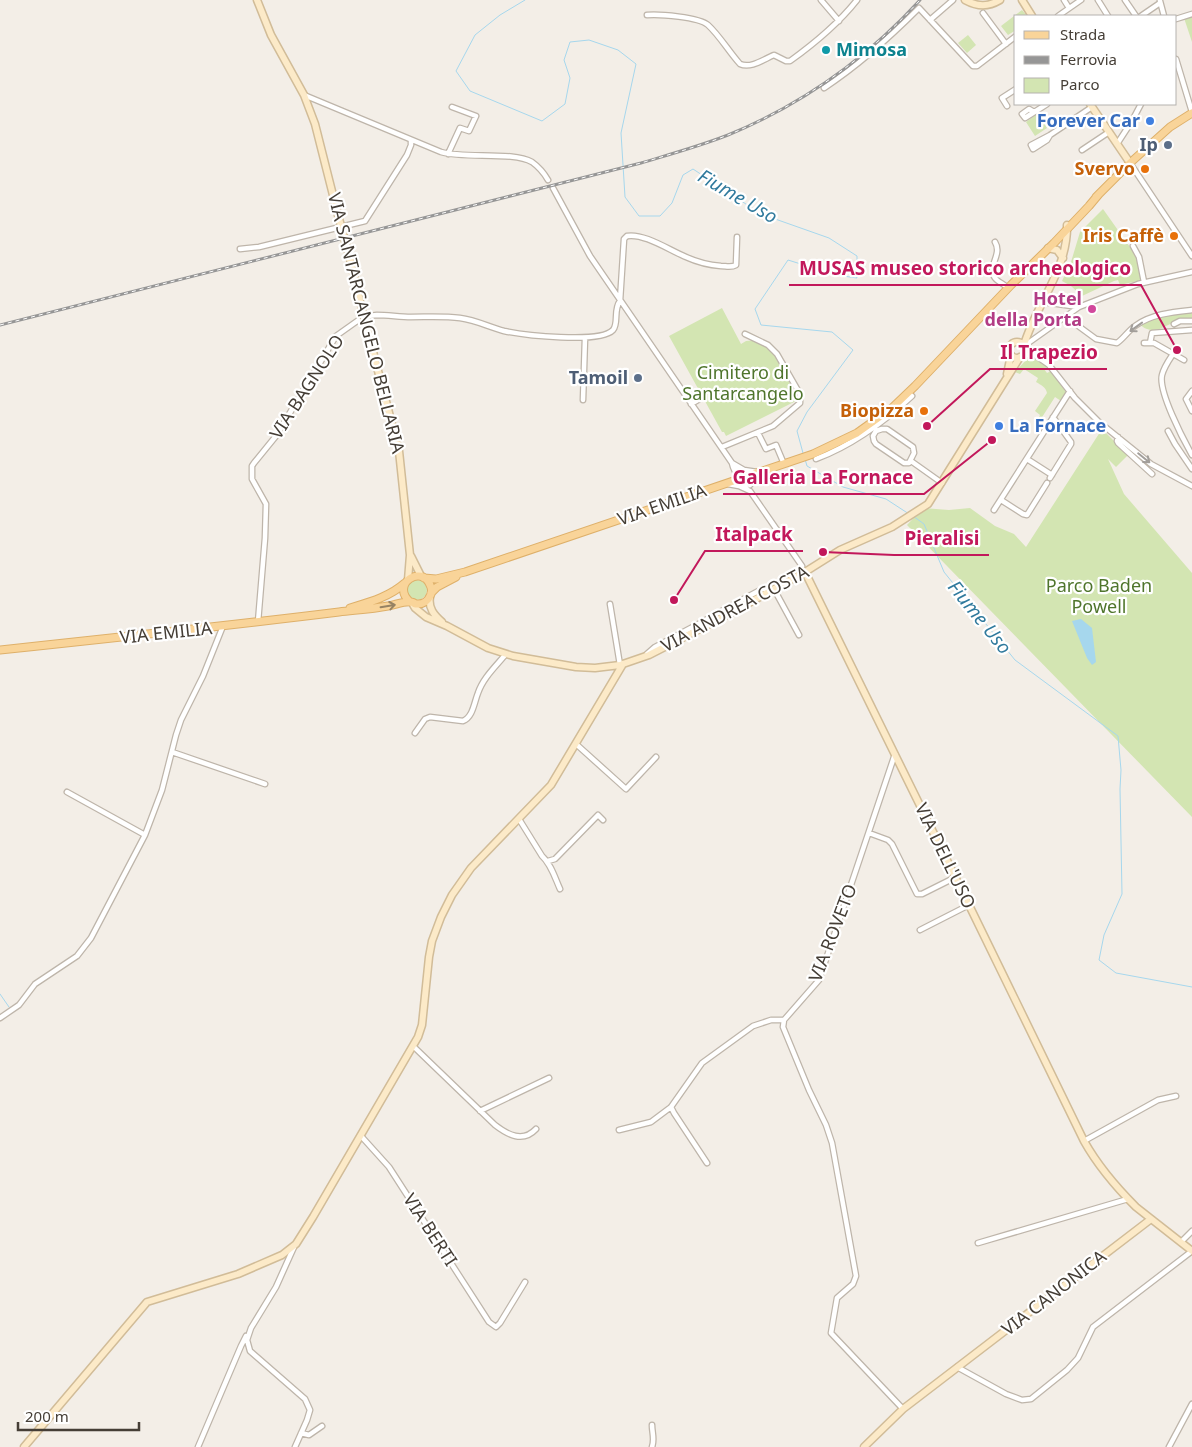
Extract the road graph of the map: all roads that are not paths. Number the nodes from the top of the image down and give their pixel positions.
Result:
1 (257, 0) edge
2 (821, 0) edge
3 (857, 0) edge
4 (966, 0) edge
5 (1000, 0) edge
6 (1022, 0) edge
7 (1064, 0) edge
8 (1081, 0) edge
9 (1098, 0) edge
10 (1125, 0) edge
11 (954, 1) edge
12 (1160, 1) edge
13 (1069, 8) junction
14 (983, 13) dead end
15 (1192, 14) edge
16 (647, 15) dead end
17 (1031, 15) edge
18 (1059, 15) edge
19 (1107, 15) edge
20 (1135, 15) edge
21 (1142, 15) edge
22 (1164, 15) edge
23 (1177, 19) edge
24 (930, 20) junction
25 (839, 21) junction
26 (1014, 38) edge
27 (1006, 44) junction
28 (1177, 62) edge
29 (824, 88) dead end
30 (1014, 90) edge
31 (304, 95) junction
32 (1045, 105) edge
33 (1091, 105) edge
34 (1140, 105) edge
35 (1007, 106) dead end
36 (452, 107) dead end
37 (1034, 112) dead end
38 (1192, 112) edge
39 (1109, 132) junction
40 (1050, 135) dead end
41 (411, 140) junction
42 (1117, 144) junction
43 (1082, 150) dead end
44 (448, 154) junction
45 (1130, 163) junction
46 (548, 180) dead end
47 (553, 188) dead end
48 (1099, 194) junction
49 (1068, 229) junction
50 (737, 237) dead end
51 (995, 242) dead end
52 (1133, 246) dead end
53 (1048, 248) junction
54 (240, 249) dead end
55 (1192, 256) edge
56 (1063, 258) junction
57 (1192, 272) edge
58 (1144, 282) junction
59 (1008, 288) junction
60 (620, 301) junction
61 (1043, 302) junction
62 (1077, 308) junction
63 (1192, 310) edge
64 (1066, 317) junction
65 (1192, 321) edge
66 (1076, 324) junction
67 (1192, 330) edge
68 (1161, 332) junction
69 (745, 334) dead end
70 (585, 338) junction
71 (1022, 345) junction
72 (1034, 354) junction
73 (1173, 354) junction
74 (1011, 355) junction
75 (1021, 357) junction
76 (1184, 360) dead end
77 (1006, 378) junction
78 (1070, 390) junction
79 (1192, 390) edge
80 (908, 393) junction
81 (703, 397) dead end
82 (1075, 398) junction
83 (583, 400) dead end
84 (691, 404) junction
85 (1060, 406) junction
86 (1192, 411) edge
87 (1053, 416) junction
88 (1168, 430) dead end
89 (758, 433) junction
90 (1118, 437) junction
91 (724, 446) junction
92 (1192, 455) edge
93 (816, 459) dead end
94 (1027, 459) junction
95 (911, 461) junction
96 (787, 463) junction
97 (733, 465) junction
98 (1192, 469) edge
99 (760, 472) junction
100 (1152, 474) dead end
101 (742, 478) junction
102 (1050, 479) junction
103 (942, 483) junction
104 (722, 484) junction
105 (1192, 486) edge
106 (749, 489) junction
107 (1001, 500) junction
108 (994, 510) dead end
109 (410, 555) junction
110 (804, 569) junction
111 (465, 572) junction
112 (423, 577) junction
113 (407, 581) junction
114 (771, 591) junction
115 (431, 595) junction
116 (411, 602) junction
117 (610, 604) dead end
118 (332, 613) junction
119 (258, 622) junction
120 (223, 626) junction
121 (447, 626) junction
122 (799, 635) dead end
123 (0, 650) edge
124 (506, 654) junction
125 (621, 664) junction
126 (415, 733) dead end
127 (576, 744) junction
128 (172, 752) junction
129 (896, 754) junction
130 (656, 757) dead end
131 (266, 784) dead end
132 (68, 792) dead end
133 (519, 819) junction
134 (603, 820) dead end
135 (869, 834) junction
136 (145, 835) junction
137 (548, 861) junction
138 (956, 877) junction
139 (560, 889) dead end
140 (970, 905) junction
141 (920, 930) dead end
142 (0, 1018) edge
143 (784, 1020) junction
144 (413, 1046) junction
145 (549, 1078) dead end
146 (1176, 1096) dead end
147 (671, 1107) junction
148 (480, 1111) junction
149 (536, 1128) dead end
150 (619, 1130) dead end
151 (361, 1136) junction
152 (1084, 1142) junction
153 (707, 1163) dead end
154 (1128, 1199) junction
155 (1151, 1219) junction
156 (1192, 1232) edge
157 (1181, 1242) junction
158 (978, 1243) dead end
159 (296, 1244) junction
160 (1192, 1251) edge
161 (526, 1282) dead end
162 (251, 1328) junction
163 (957, 1368) junction
164 (1192, 1404) edge
165 (903, 1409) junction
166 (652, 1425) dead end
167 (322, 1426) dead end
168 (301, 1433) junction
169 (24, 1447) edge
170 (198, 1447) edge
171 (295, 1447) edge
172 (652, 1447) edge
173 (864, 1447) edge
174 (1169, 1447) edge

1 - 31 street, VIA SANTARCANGELO BELLARIA
2 - 25 street
3 - 25 street
4 - 5 street
6 - 17 street
7 - 13 street
8 - 13 street
9 - 19 street
10 - 20 street
11 - 24 street
12 - 21 street
12 - 22 street
13 - 18 street
14 - 27 street
15 - 23 street
16 - 25 street
24 - 27 street
24 - 29 street
26 - 27 street
28 - 38 street
30 - 35 street
31 - 41 street
31 - 109 street, VIA SANTARCANGELO BELLARIA, bridge
32 - 37 street
33 - 39 street
33 - 40 street
34 - 42 street
36 - 44 street
38 - 45 main road
39 - 42 street
39 - 43 street
41 - 44 street
41 - 54 street
42 - 45 street
44 - 46 street
45 - 48 main road
45 - 55 street
47 - 60 street
48 - 49 main road
48 - 49 main road
49 - 53 main road, VIA EMILIA
49 - 56 street
50 - 60 street
51 - 59 street
52 - 58 street
53 - 56 street
53 - 59 main road, VIA EMILIA
56 - 61 street
57 - 58 street
58 - 62 street
59 - 80 main road, VIA EMILIA
60 - 70 street, VIA BAGNOLO
60 - 84 street
61 - 62 street
61 - 71 street
62 - 64 street
62 - 66 street
63 -> 66 street
64 - 66 street
64 - 71 street
65 - 68 street
67 - 68 street
68 - 73 street
69 - 89 street
70 - 83 street
70 - 119 street, VIA BAGNOLO
71 - 72 street
71 - 74 street, VIA ANDREA COSTA
71 - 75 street, VIA ANDREA COSTA
72 - 75 street
72 - 78 street
73 - 76 street
73 - 92 street
74 - 75 street
74 - 77 street, VIA ANDREA COSTA
75 - 77 street, VIA ANDREA COSTA
77 - 103 street, VIA ANDREA COSTA
78 - 82 street
78 - 85 street
79 - 86 street
80 - 93 street
80 - 96 main road, VIA EMILIA
81 - 84 street
82 - 85 street
82 - 90 street
84 - 91 street
85 - 87 street
87 - 94 street
87 - 102 street
88 - 98 street
89 - 91 street
89 - 96 street
90 - 100 street
90 -> 105 street
91 - 97 street
94 - 102 street
94 - 107 street
95 - 95 street
95 - 103 street
96 - 99 main road, VIA EMILIA
97 - 99 street
97 - 101 street
97 - 104 street
99 - 101 main road, VIA EMILIA
99 - 106 street
101 - 104 main road, VIA EMILIA
101 - 106 street
102 - 107 street
103 - 110 street, VIA ANDREA COSTA
104 - 106 street
104 - 111 main road, VIA EMILIA
106 - 110 street
107 - 108 street
109 - 112 street, VIA SANTARCANGELO BELLARIA
109 - 113 street, VIA SANTARCANGELO BELLARIA
110 - 114 street, VIA ANDREA COSTA
110 - 129 street, VIA DELL'USO
111 - 112 main road, VIA EMILIA
111 - 115 main road, VIA EMILIA
112 - 113 main road, VIA EMILIA
112 - 115 main road
113 - 116 main road
113 - 118 main road, VIA EMILIA
114 - 122 street
114 - 125 street, VIA ANDREA COSTA
115 - 116 main road, VIA EMILIA
115 - 121 street, VIA ANDREA COSTA
118 -> 116 main road, VIA EMILIA
116 - 121 street, VIA ANDREA COSTA
117 - 125 street
118 - 119 main road, VIA EMILIA
119 - 120 main road, VIA EMILIA
120 - 123 main road, VIA EMILIA
120 - 128 street
121 - 124 street, VIA ANDREA COSTA
124 - 125 street, VIA ANDREA COSTA
124 - 126 street
125 - 127 street
127 - 130 street
127 - 133 street
128 - 131 street
128 - 136 street
129 - 135 street, VIA ROVETO
129 - 138 street, VIA DELL'USO
132 - 136 street
133 - 137 street
133 - 144 street
134 - 137 street
135 - 138 street
135 - 143 street, VIA ROVETO
136 - 142 street
137 - 139 street
138 - 140 street, VIA DELL'USO
140 - 141 street
140 - 152 street, VIA DELL'USO
143 - 147 street
143 - 165 street
144 - 148 street
144 - 151 street
145 - 148 street
146 - 152 street
147 - 150 street
147 - 153 street
148 - 149 street
151 - 159 street
151 - 161 street, VIA BERTI
152 - 154 street, VIA DELL'USO
154 - 155 street, VIA DELL'USO
154 - 158 street
155 - 157 street, VIA DELL'USO
155 - 163 street, VIA CANONICA
156 - 157 street
157 - 160 street, VIA DELL'USO
159 - 162 street
159 - 169 street
160 - 163 street
162 - 168 street
162 - 170 street
163 - 165 street, VIA CANONICA
164 - 174 street
165 - 173 street, VIA CANONICA
166 - 172 street
167 - 168 street
168 - 171 street

